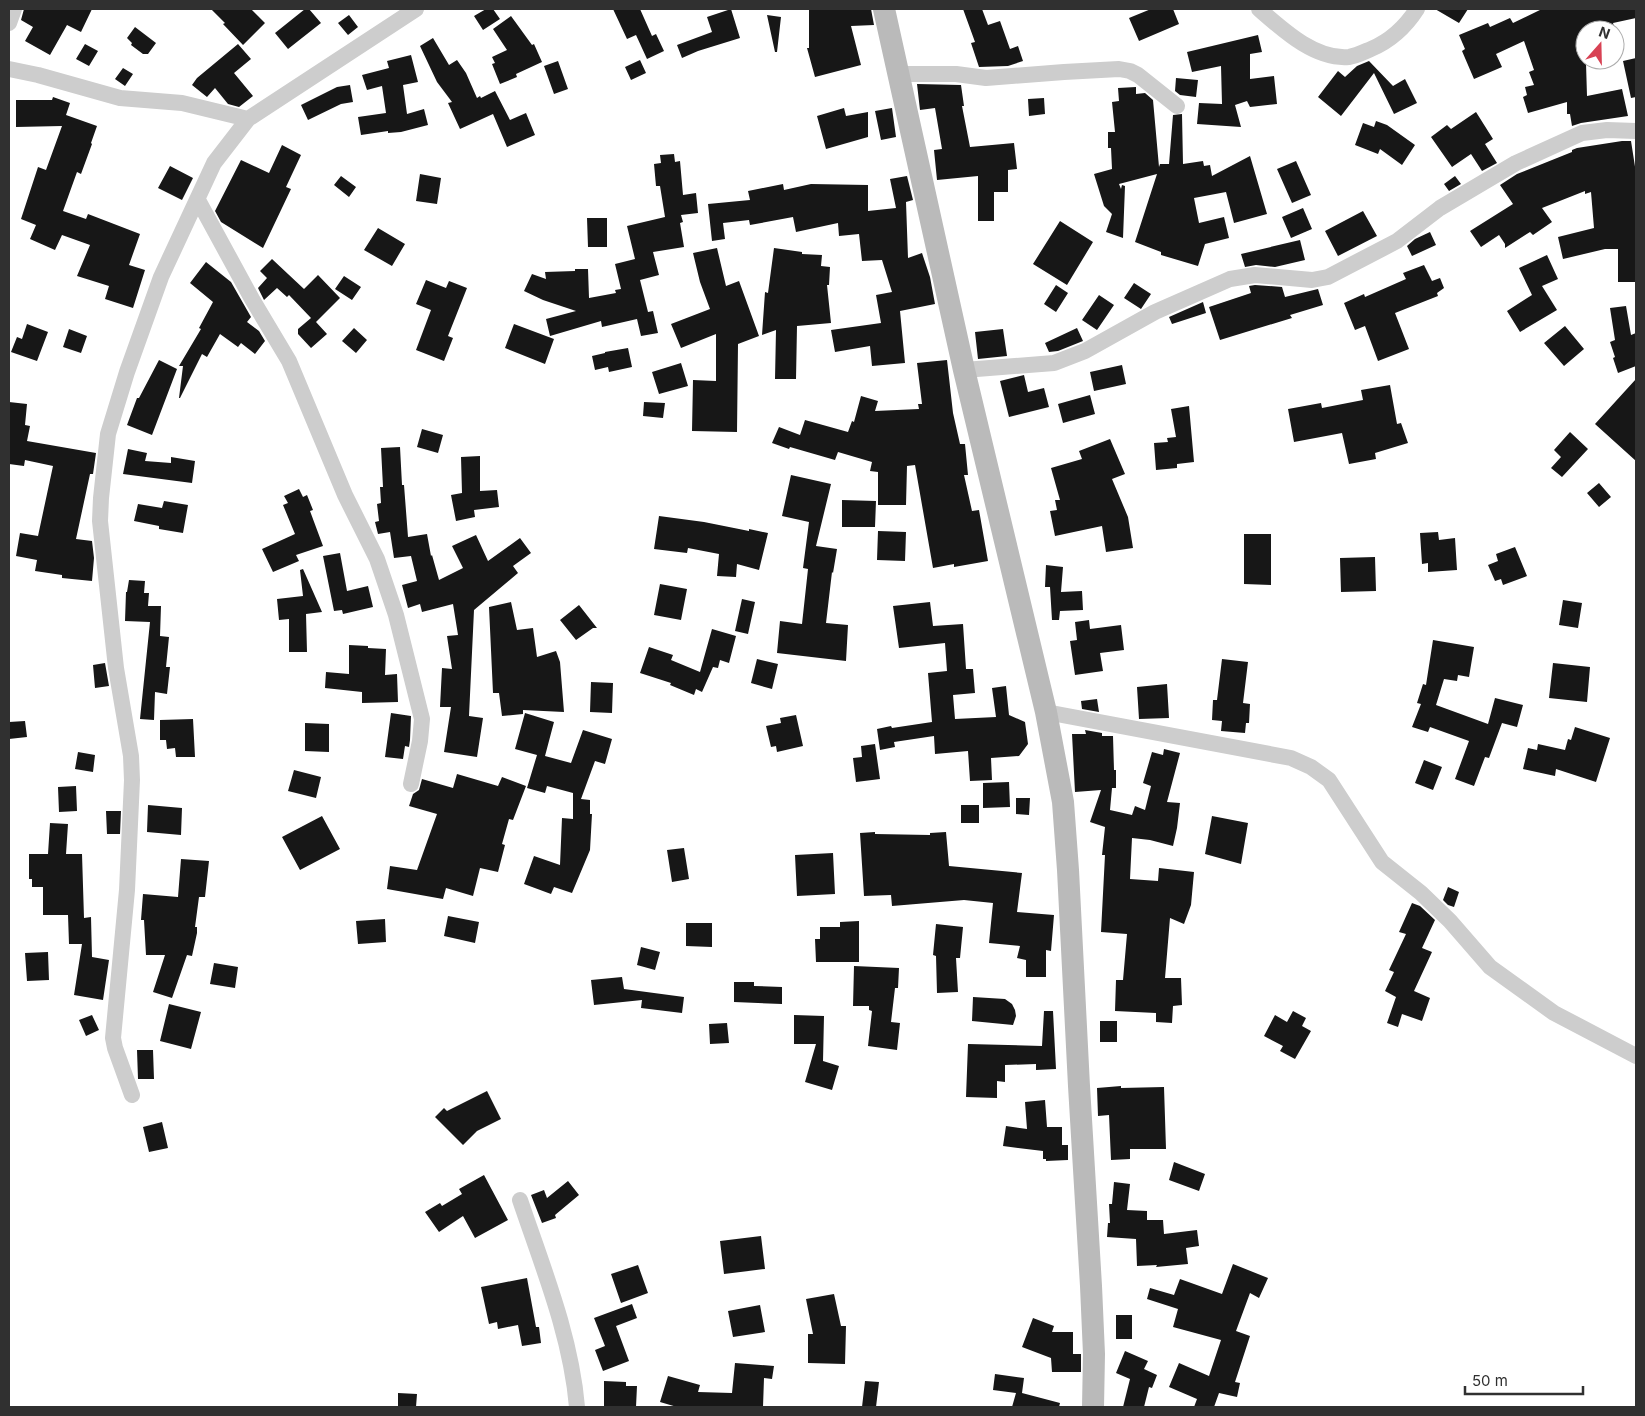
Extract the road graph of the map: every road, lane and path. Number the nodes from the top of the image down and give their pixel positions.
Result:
1 (14, 9) edge
2 (416, 9) edge
3 (884, 9) edge
4 (1259, 9) edge
5 (1417, 9) edge
6 (9, 23) edge
7 (9, 69) edge
8 (899, 74) junction
9 (1178, 106) dead end
10 (248, 119) junction
11 (1636, 131) edge
12 (198, 200) junction
13 (964, 370) junction
14 (1046, 712) junction
15 (411, 784) dead end
16 (1636, 1056) edge
17 (132, 1095) dead end
18 (520, 1200) dead end
19 (577, 1407) edge
20 (1093, 1407) edge

1 - 6 street
2 - 10 street
3 - 8 main road
4 - 5 street
7 - 10 street
8 - 9 street
8 - 13 main road
10 - 12 street
11 - 13 street
12 - 15 street
12 - 17 street
13 - 14 main road
14 - 16 street
14 - 20 main road
18 - 19 street

